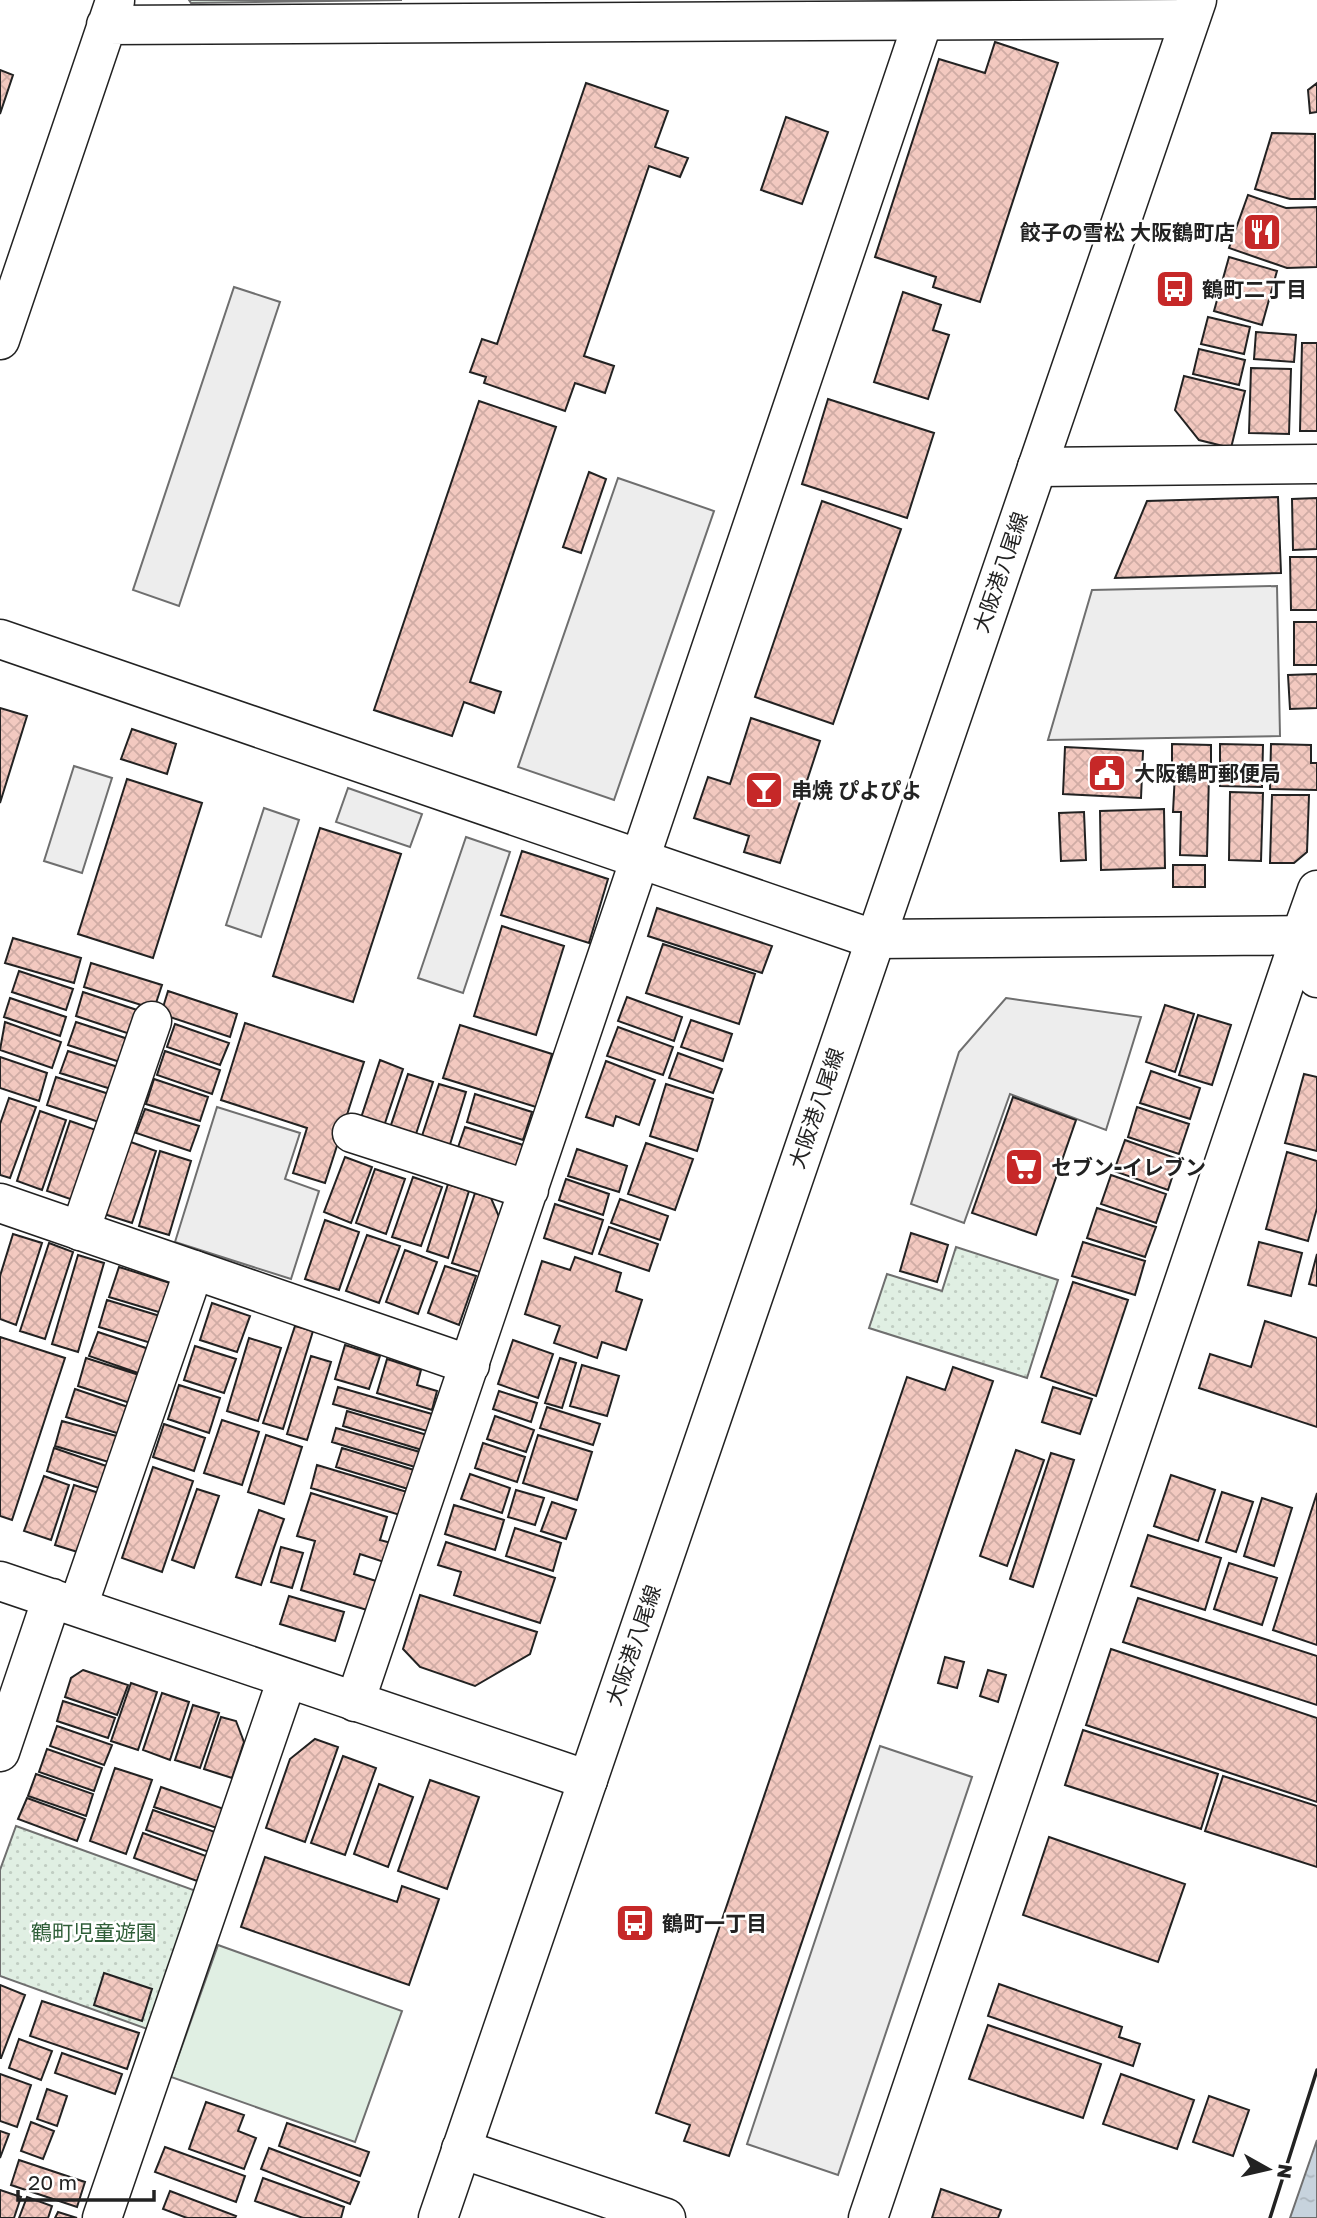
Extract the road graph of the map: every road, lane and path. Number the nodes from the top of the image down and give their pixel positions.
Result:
1 (1193, 10) edge
2 (111, 12) edge
3 (923, 21) junction
4 (0, 340) edge
5 (1317, 464) edge
6 (1037, 467) junction
7 (0, 639) edge
8 (640, 859) junction
9 (1317, 890) edge
10 (1309, 935) edge
11 (873, 939) junction
12 (1317, 978) edge
13 (152, 1021) dead end
14 (352, 1133) dead end
15 (529, 1191) junction
16 (0, 1203) edge
17 (80, 1231) junction
18 (194, 1270) junction
19 (470, 1365) junction
20 (0, 1581) edge
21 (65, 1602) junction
22 (287, 1679) junction
23 (355, 1702) junction
24 (0, 1752) edge
25 (588, 1780) junction
26 (461, 2149) junction
27 (102, 2218) edge
28 (438, 2218) edge
29 (666, 2218) edge
30 (868, 2218) edge

1 - 3 street
1 - 6 street, 大阪港八尾線
2 - 3 street
2 - 4 street
3 - 8 street
5 - 6 street
6 - 11 street, 大阪港八尾線
7 - 8 street
8 - 11 street
8 - 15 street
9 - 10 street
10 - 11 street
10 - 12 street
10 - 30 street
11 - 25 street, 大阪港八尾線
13 - 17 street
14 - 15 street
15 - 19 street
16 - 17 street
17 - 18 street
18 - 19 street
18 - 21 street
19 - 23 street
20 - 21 street
21 - 22 street
21 - 24 street
22 - 23 street
22 - 27 street
23 - 25 street
25 - 26 street, 大阪港八尾線
26 - 28 street, 大阪港八尾線
26 - 29 street

